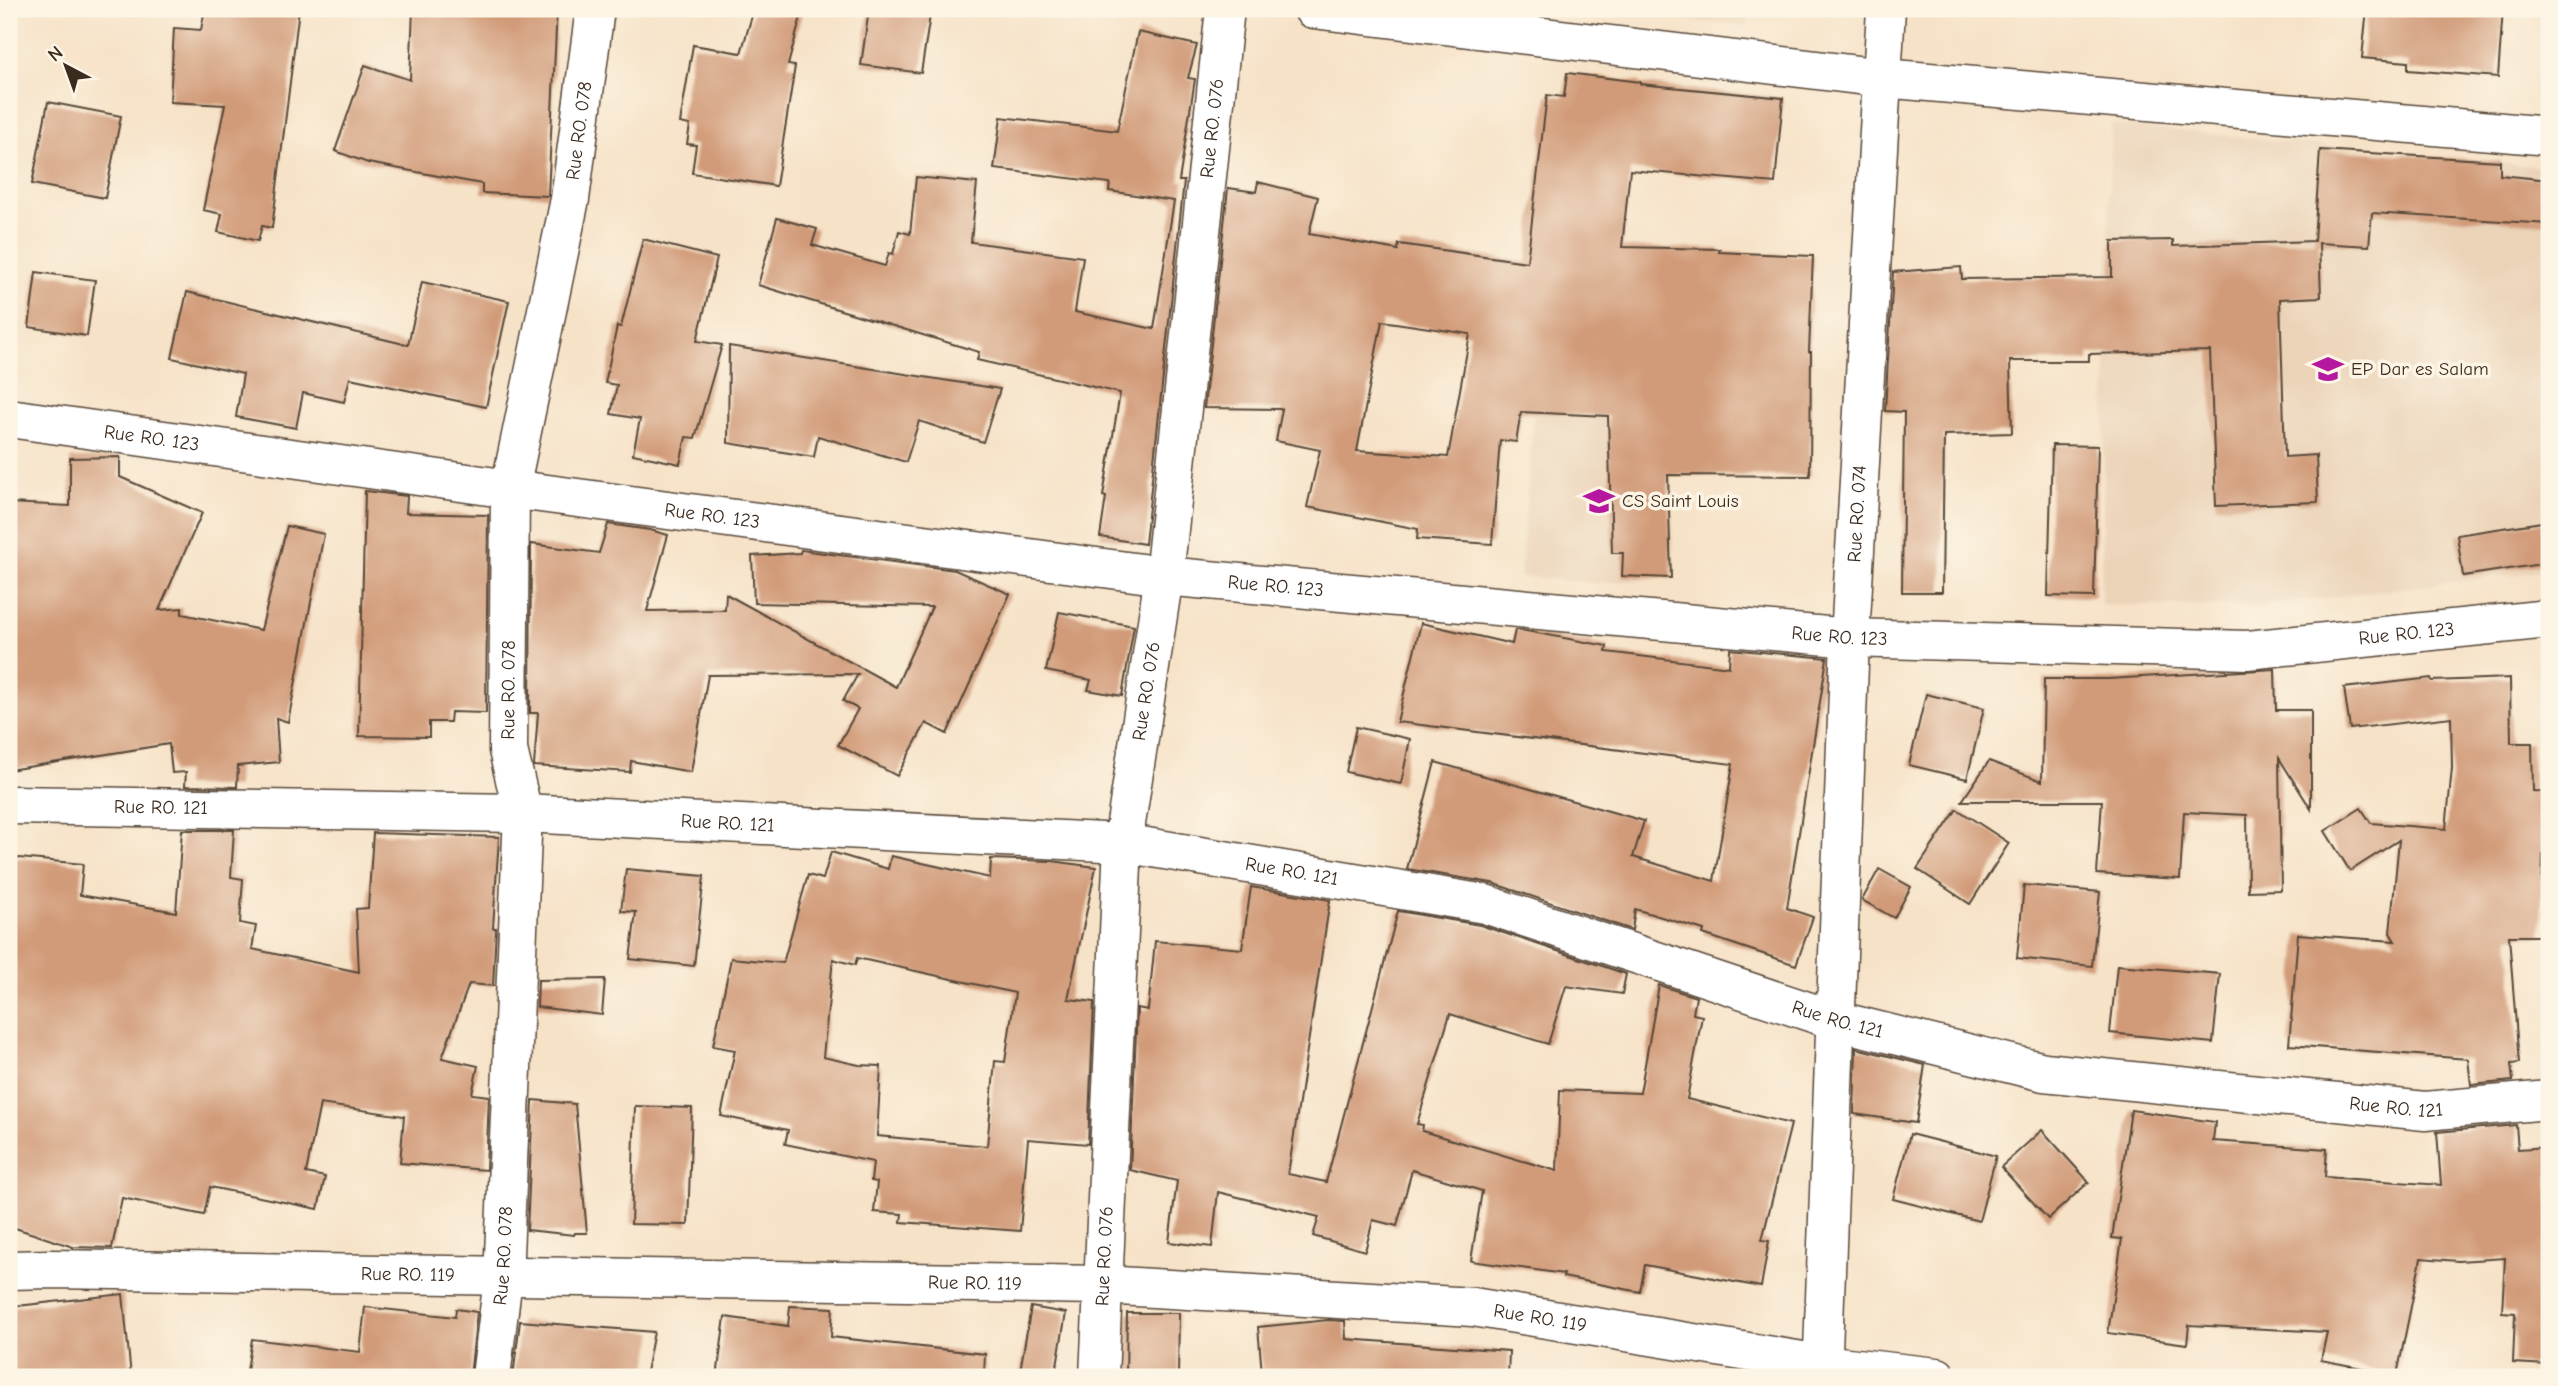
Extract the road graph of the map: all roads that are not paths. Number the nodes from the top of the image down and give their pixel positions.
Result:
1 (595, 9) edge
2 (1225, 9) edge
3 (1313, 9) edge
4 (1886, 9) edge
5 (1883, 78) junction
6 (2549, 136) edge
7 (9, 418) edge
8 (510, 489) junction
9 (1164, 576) junction
10 (2549, 619) edge
11 (1850, 638) junction
12 (9, 805) edge
13 (523, 813) junction
14 (1123, 843) junction
15 (1834, 1020) junction
16 (2549, 1100) edge
17 (9, 1270) edge
18 (503, 1278) junction
19 (1102, 1285) junction
20 (1821, 1371) edge
21 (491, 1377) edge
22 (1099, 1377) edge
23 (1937, 1377) edge

1 - 8 street, Rue RO. 078
2 - 9 street, Rue RO. 076
3 - 5 street
4 - 5 street, Rue RO. 074
5 - 6 street
5 - 11 street, Rue RO. 074
7 - 8 street, Rue RO. 123
8 - 9 street, Rue RO. 123
8 - 13 street, Rue RO. 078
9 - 11 street, Rue RO. 123
9 - 14 street, Rue RO. 076
10 - 11 street, Rue RO. 123
11 - 15 street, Rue RO. 074
12 - 13 street, Rue RO. 121
13 - 14 street, Rue RO. 121
13 - 18 street, Rue RO. 078
14 - 15 street, Rue RO. 121
14 - 19 street, Rue RO. 076
15 - 16 street, Rue RO. 121
15 - 20 street, Rue RO. 074
17 - 18 street, Rue RO. 119
18 - 19 street, Rue RO. 119
18 - 21 street, Rue RO. 078
19 - 20 street, Rue RO. 119
19 - 22 street, Rue RO. 076
20 - 23 street, Rue RO. 119

